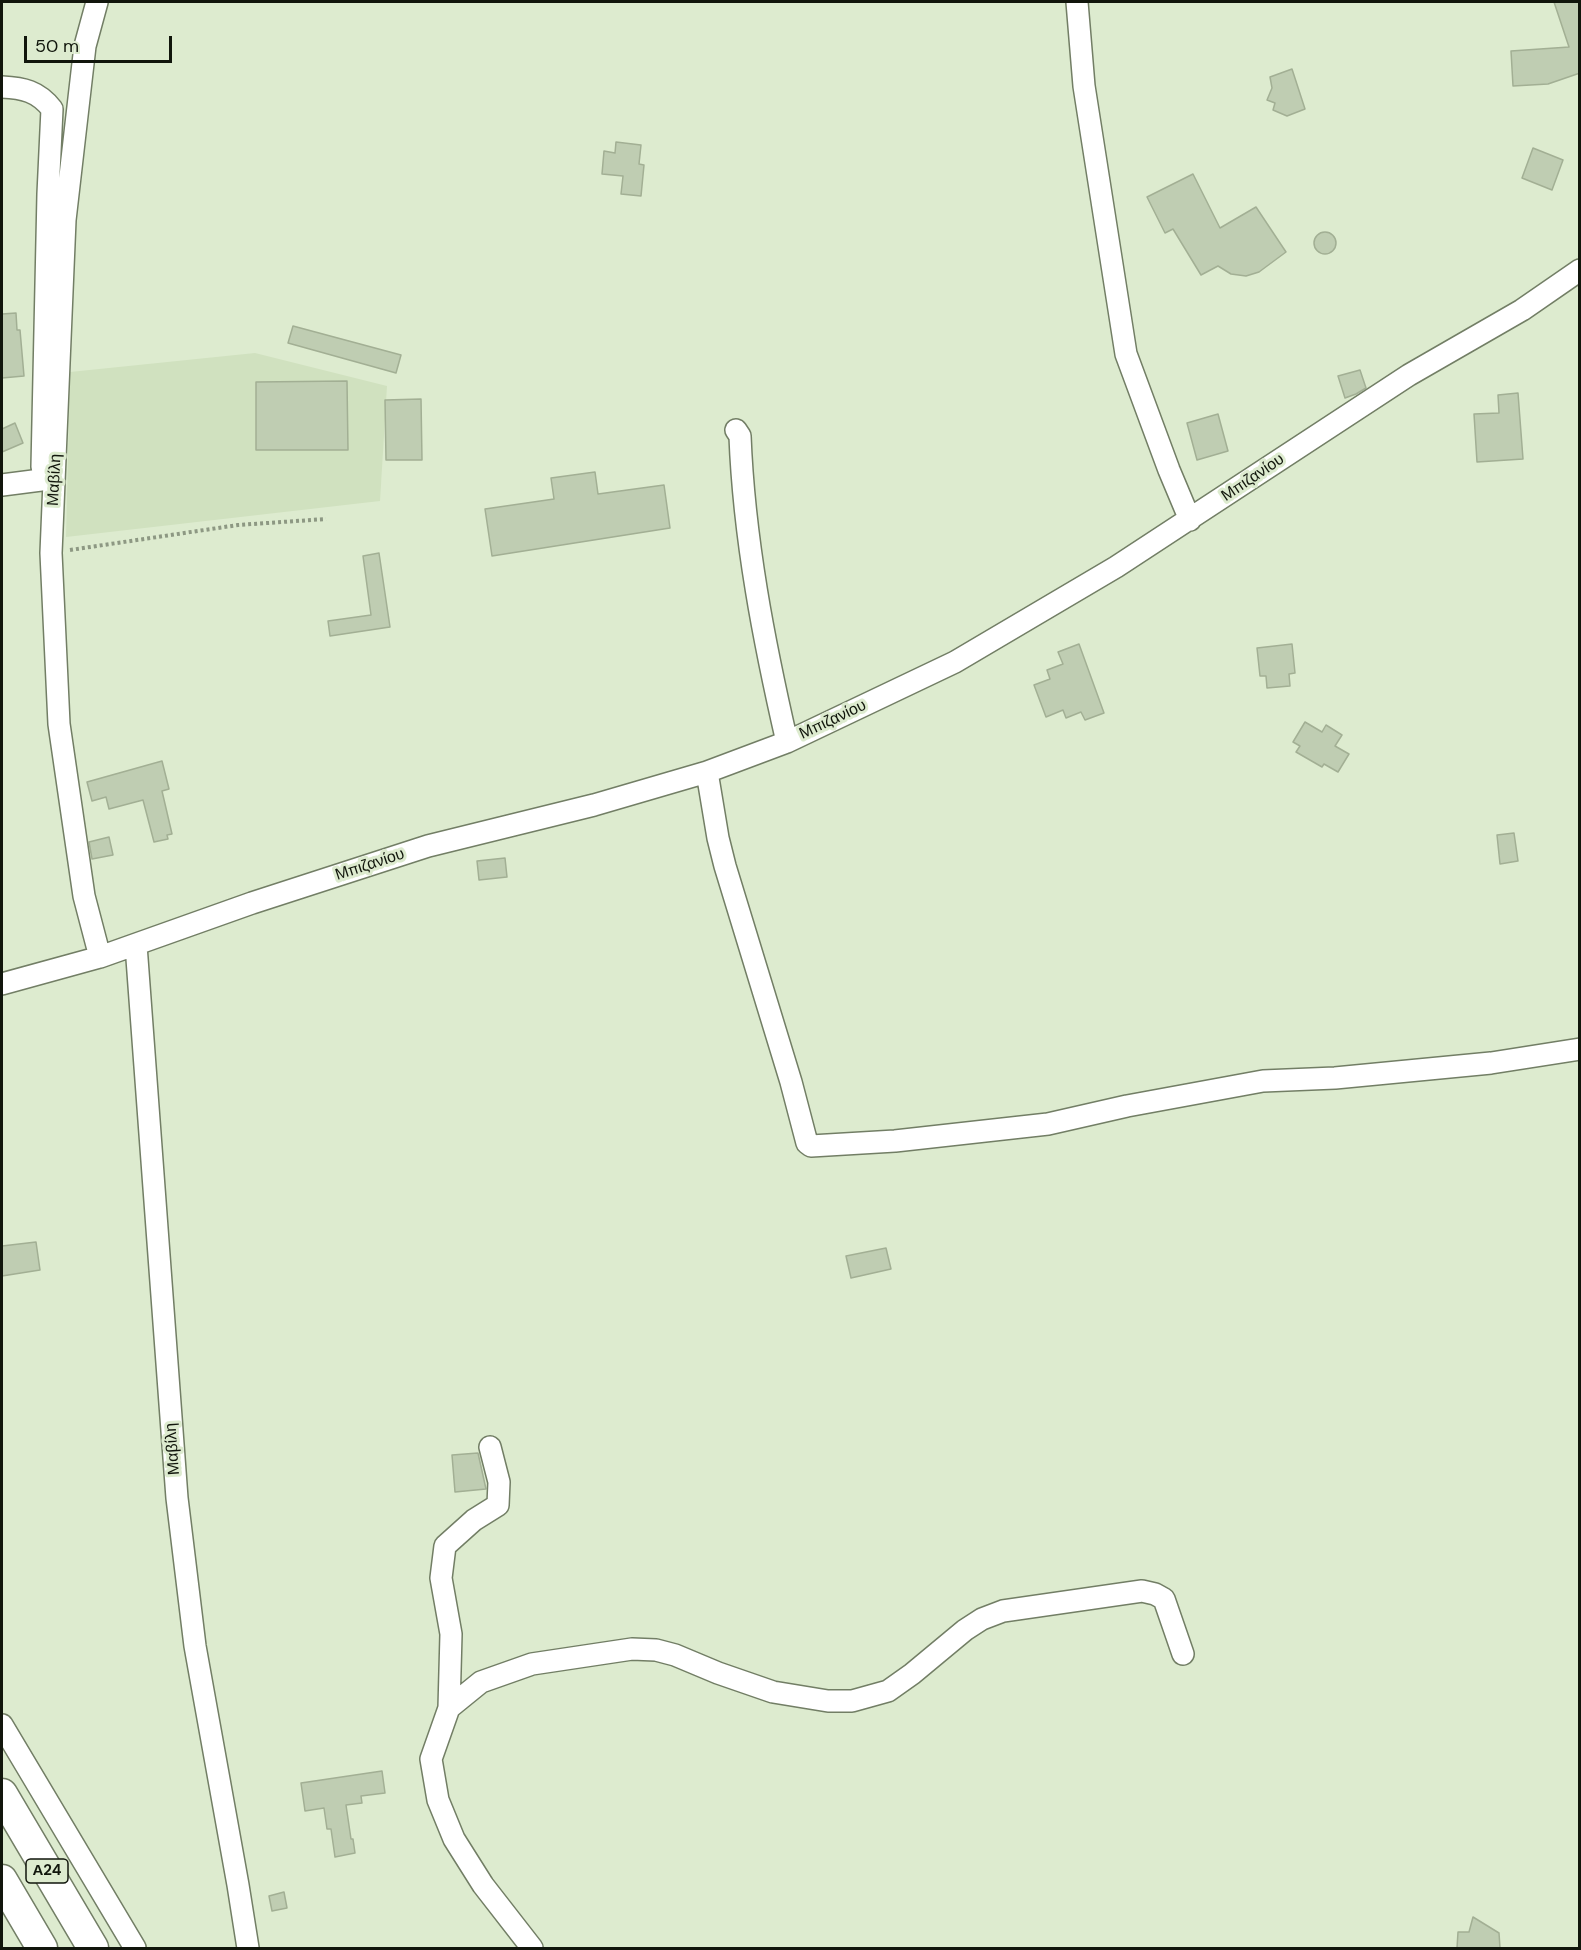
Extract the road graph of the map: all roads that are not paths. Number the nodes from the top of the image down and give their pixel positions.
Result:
1 (97, 2) edge
2 (1077, 2) edge
3 (2, 87) edge
4 (1580, 270) edge
5 (736, 430) dead end
6 (41, 480) junction
7 (2, 485) edge
8 (1190, 520) junction
9 (52, 523) junction
10 (787, 742) junction
11 (707, 772) junction
12 (136, 945) junction
13 (100, 957) junction
14 (2, 984) edge
15 (1580, 1049) edge
16 (490, 1448) dead end
17 (1183, 1654) dead end
18 (449, 1708) junction
19 (2, 1725) edge
20 (2, 1794) edge
21 (2, 1880) edge
22 (42, 1948) edge
23 (93, 1948) edge
24 (135, 1948) edge
25 (248, 1948) edge
26 (532, 1948) edge

1 - 9 street, Μαβίλη
2 - 8 street
3 - 6 street
4 - 8 street, Μπιζανίου
5 - 10 street
6 - 7 street
6 - 9 street
8 - 10 street, Μπιζανίου
9 - 13 street, Μαβίλη
10 - 11 street, Μπιζανίου
11 - 12 street, Μπιζανίου
11 - 15 street
12 - 13 street, Μπιζανίου
12 - 25 street, Μαβίλη
13 - 14 street, Μπιζανίου
16 - 18 street
17 - 18 street
18 - 26 street
19 - 24 street
20 - 23 highway, Α24
21 - 22 highway, Α24

